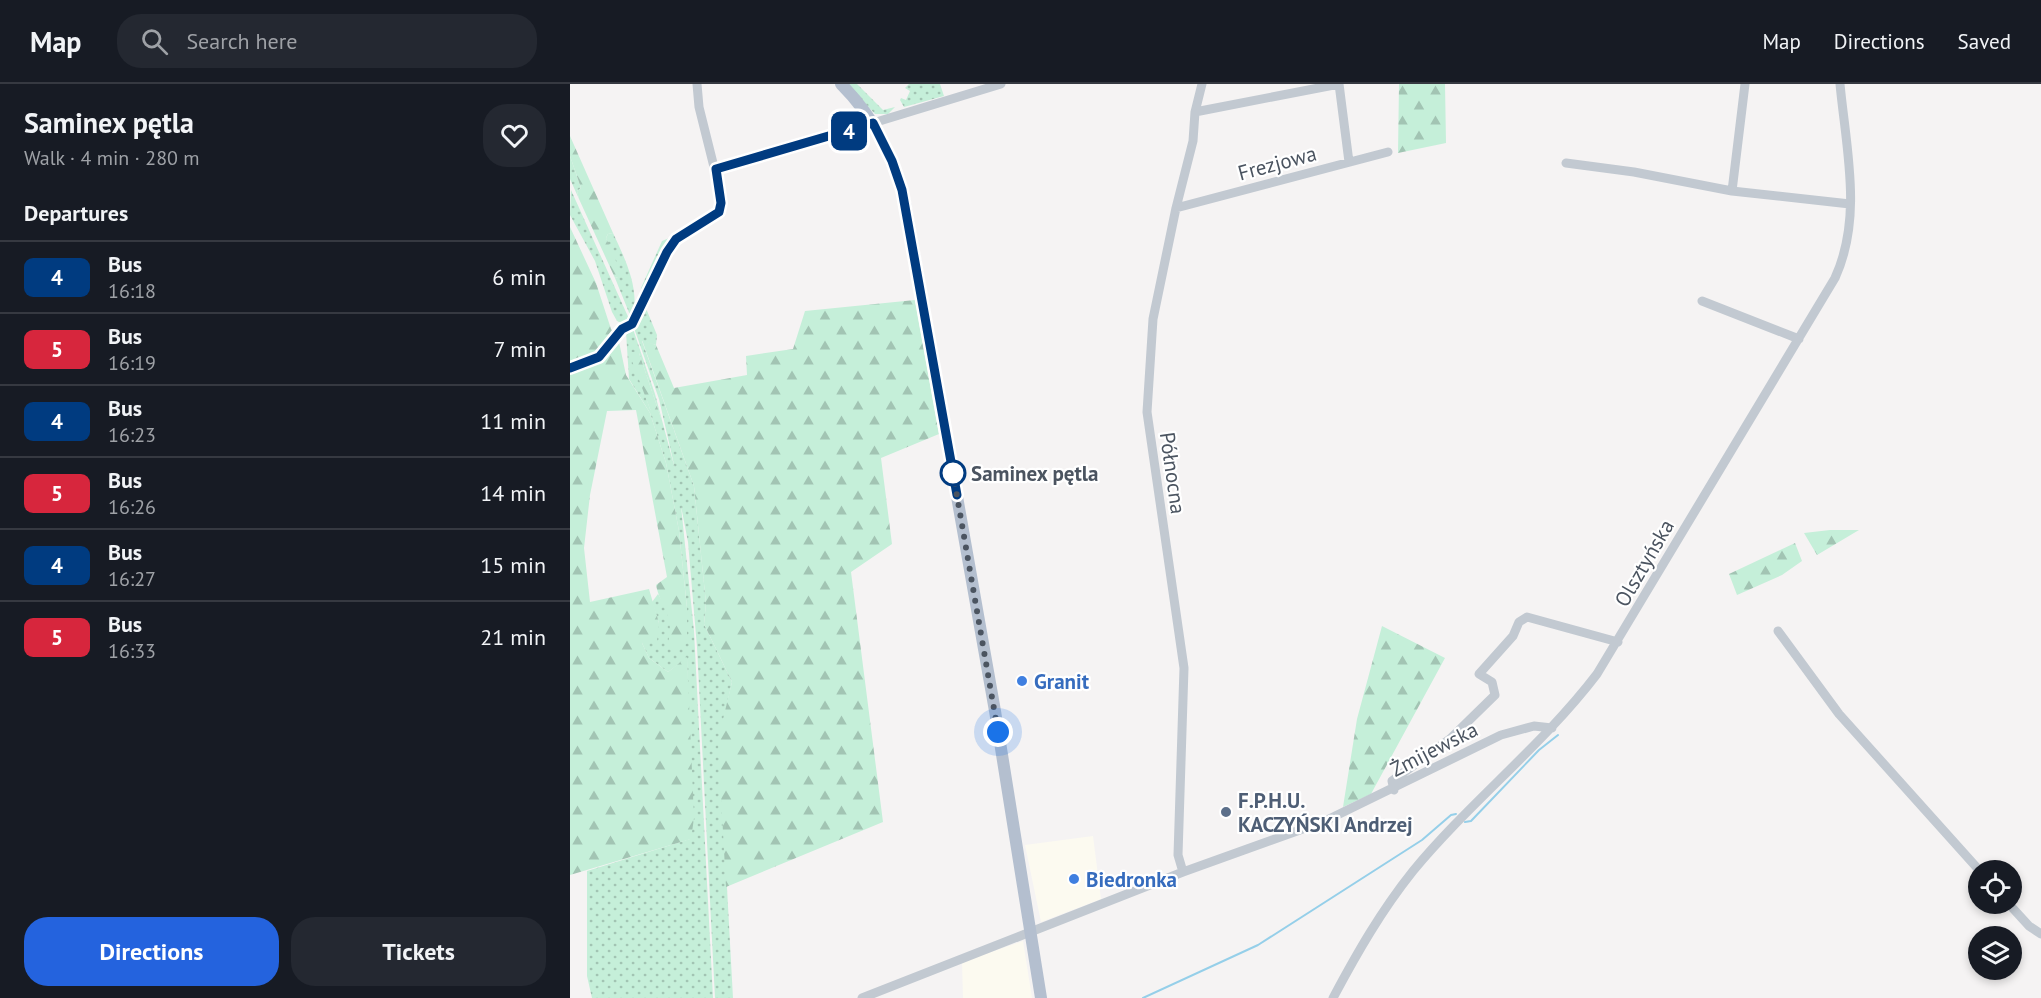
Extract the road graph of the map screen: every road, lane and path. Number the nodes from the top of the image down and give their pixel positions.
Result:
1 (697, 84) edge
2 (841, 84) edge
3 (1001, 84) edge
4 (1202, 84) edge
5 (1339, 84) edge
6 (1745, 84) edge
7 (1840, 84) edge
8 (1195, 112) junction
9 (873, 123) junction
10 (1388, 152) dead end
11 (1349, 162) junction
12 (1566, 163) dead end
13 (1732, 191) junction
14 (1850, 204) junction
15 (1176, 208) junction
16 (1702, 301) dead end
17 (1799, 339) junction
18 (570, 368) edge
19 (1778, 631) dead end
20 (1618, 642) junction
21 (1552, 728) junction
22 (1394, 790) junction
23 (1970, 860) edge
24 (1183, 872) junction
25 (2018, 914) edge
26 (1032, 930) junction
27 (2041, 934) edge
28 (862, 998) edge
29 (1041, 998) edge
30 (1333, 998) edge

1 - 18 street
2 - 9 main road
3 - 9 street
4 - 8 street, Północna
5 - 8 street
5 - 11 street
6 - 13 street
7 - 14 street, Olsztyńska
8 - 15 street, Północna
9 - 26 main road
10 - 11 street, Frezjowa
11 - 15 street, Frezjowa
12 - 13 street
13 - 14 street
14 - 17 street, Olsztyńska
15 - 24 street, Północna
16 - 17 street
17 - 20 street, Olsztyńska
19 - 23 street
20 - 21 street, Olsztyńska
20 - 22 street
21 - 22 street, Żmijewska
21 - 30 street, Olsztyńska
22 - 24 street, Żmijewska
24 - 26 street, Żmijewska
25 - 27 street
26 - 28 street, Żmijewska
26 - 29 main road

